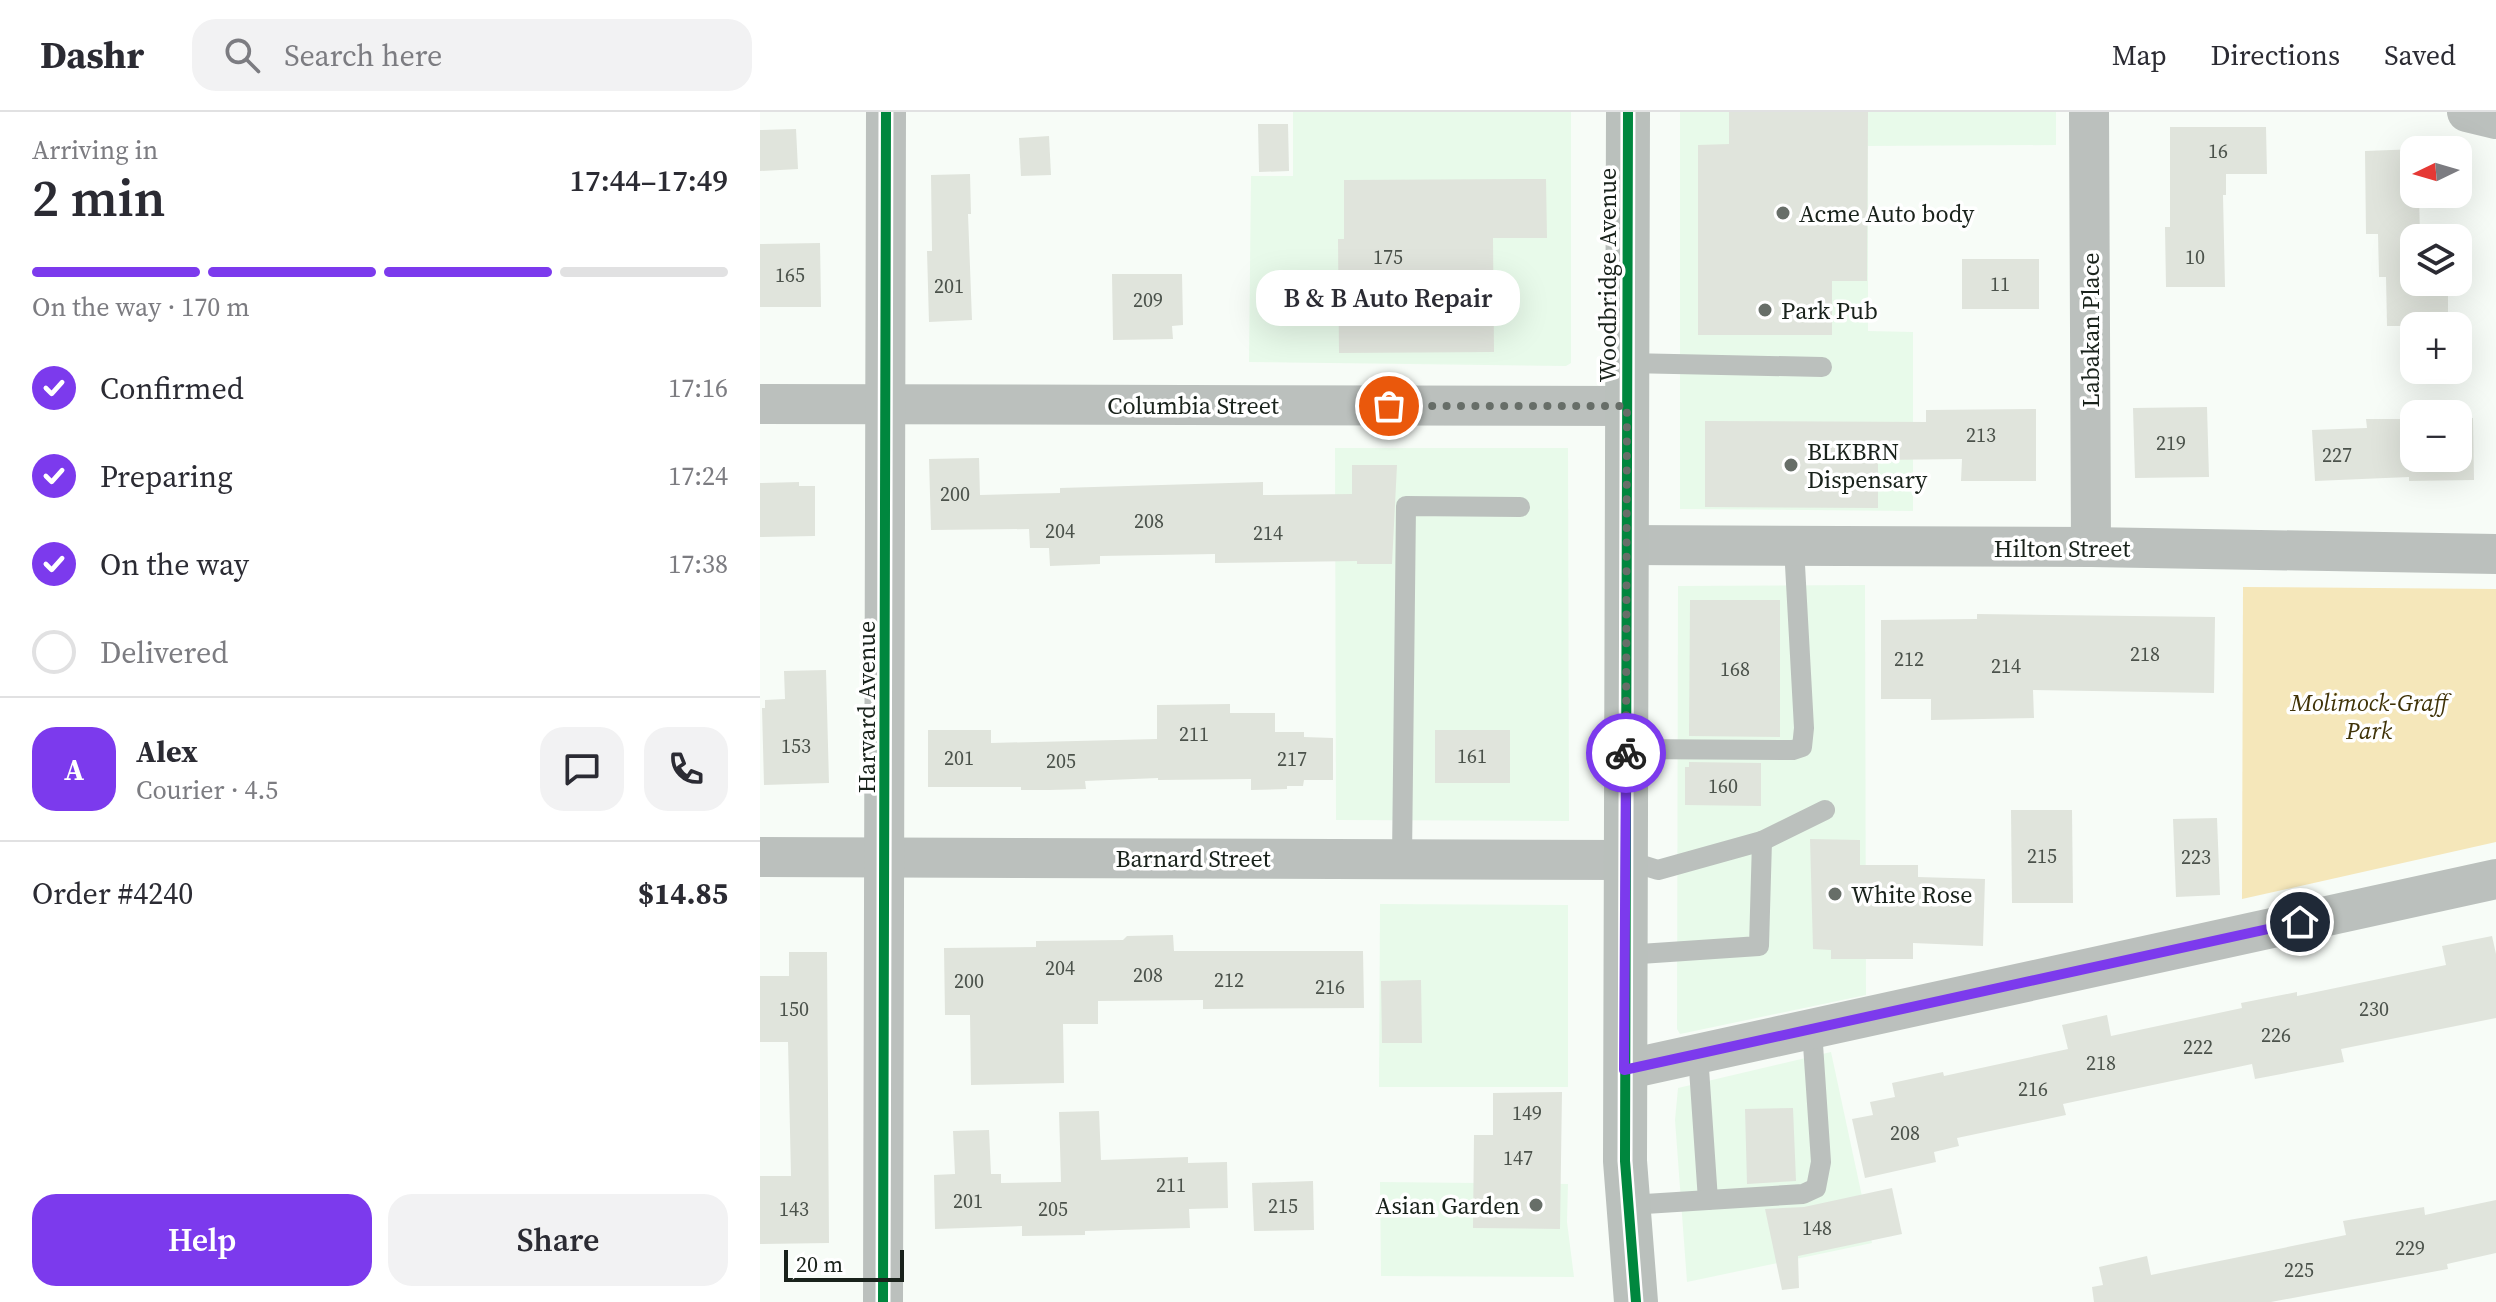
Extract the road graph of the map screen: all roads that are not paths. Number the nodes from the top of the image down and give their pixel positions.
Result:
1 (886, 112) edge
2 (1628, 112) edge
3 (2089, 112) edge
4 (2467, 112) edge
5 (2496, 119) edge
6 (1627, 363) junction
7 (1822, 367) dead end
8 (760, 404) edge
9 (887, 404) junction
10 (1627, 406) junction
11 (1520, 507) dead end
12 (1627, 545) junction
13 (1794, 547) junction
14 (2091, 547) junction
15 (2496, 554) edge
16 (1626, 749) junction
17 (1825, 810) dead end
18 (1762, 841) junction
19 (886, 856) junction
20 (760, 857) edge
21 (1402, 859) junction
22 (1626, 860) junction
23 (2496, 879) edge
24 (1625, 955) junction
25 (1812, 1030) junction
26 (1698, 1054) junction
27 (1624, 1070) junction
28 (1708, 1200) junction
29 (1629, 1205) junction
30 (883, 1302) edge
31 (1636, 1302) edge

1 - 9 street, Harvard Avenue
2 - 6 main road, Woodbridge Avenue
3 - 14 street, Labakan Place
4 - 5 street
6 - 7 lane
6 - 10 main road, Woodbridge Avenue
8 - 9 street, Columbia Street
9 - 10 street, Columbia Street
9 - 19 street, Harvard Avenue
10 - 12 main road, Woodbridge Avenue
11 - 21 lane
12 - 13 street, Hilton Street
12 - 16 main road, Woodbridge Avenue
13 - 14 street, Hilton Street
13 - 16 lane
14 - 15 street, Hilton Street
16 - 22 main road, Woodbridge Avenue
17 - 18 lane
18 - 22 lane
18 - 24 lane
19 - 20 street, Barnard Street
19 - 21 street, Barnard Street
19 - 30 street, Harvard Avenue
21 - 22 street, Barnard Street
22 - 24 main road, Woodbridge Avenue
23 - 25 street
24 - 27 main road, Woodbridge Avenue
25 - 26 street
25 - 28 lane
26 - 27 street
26 - 28 lane
27 - 29 main road, Woodbridge Avenue
28 - 29 lane
29 - 31 main road, Woodbridge Avenue

